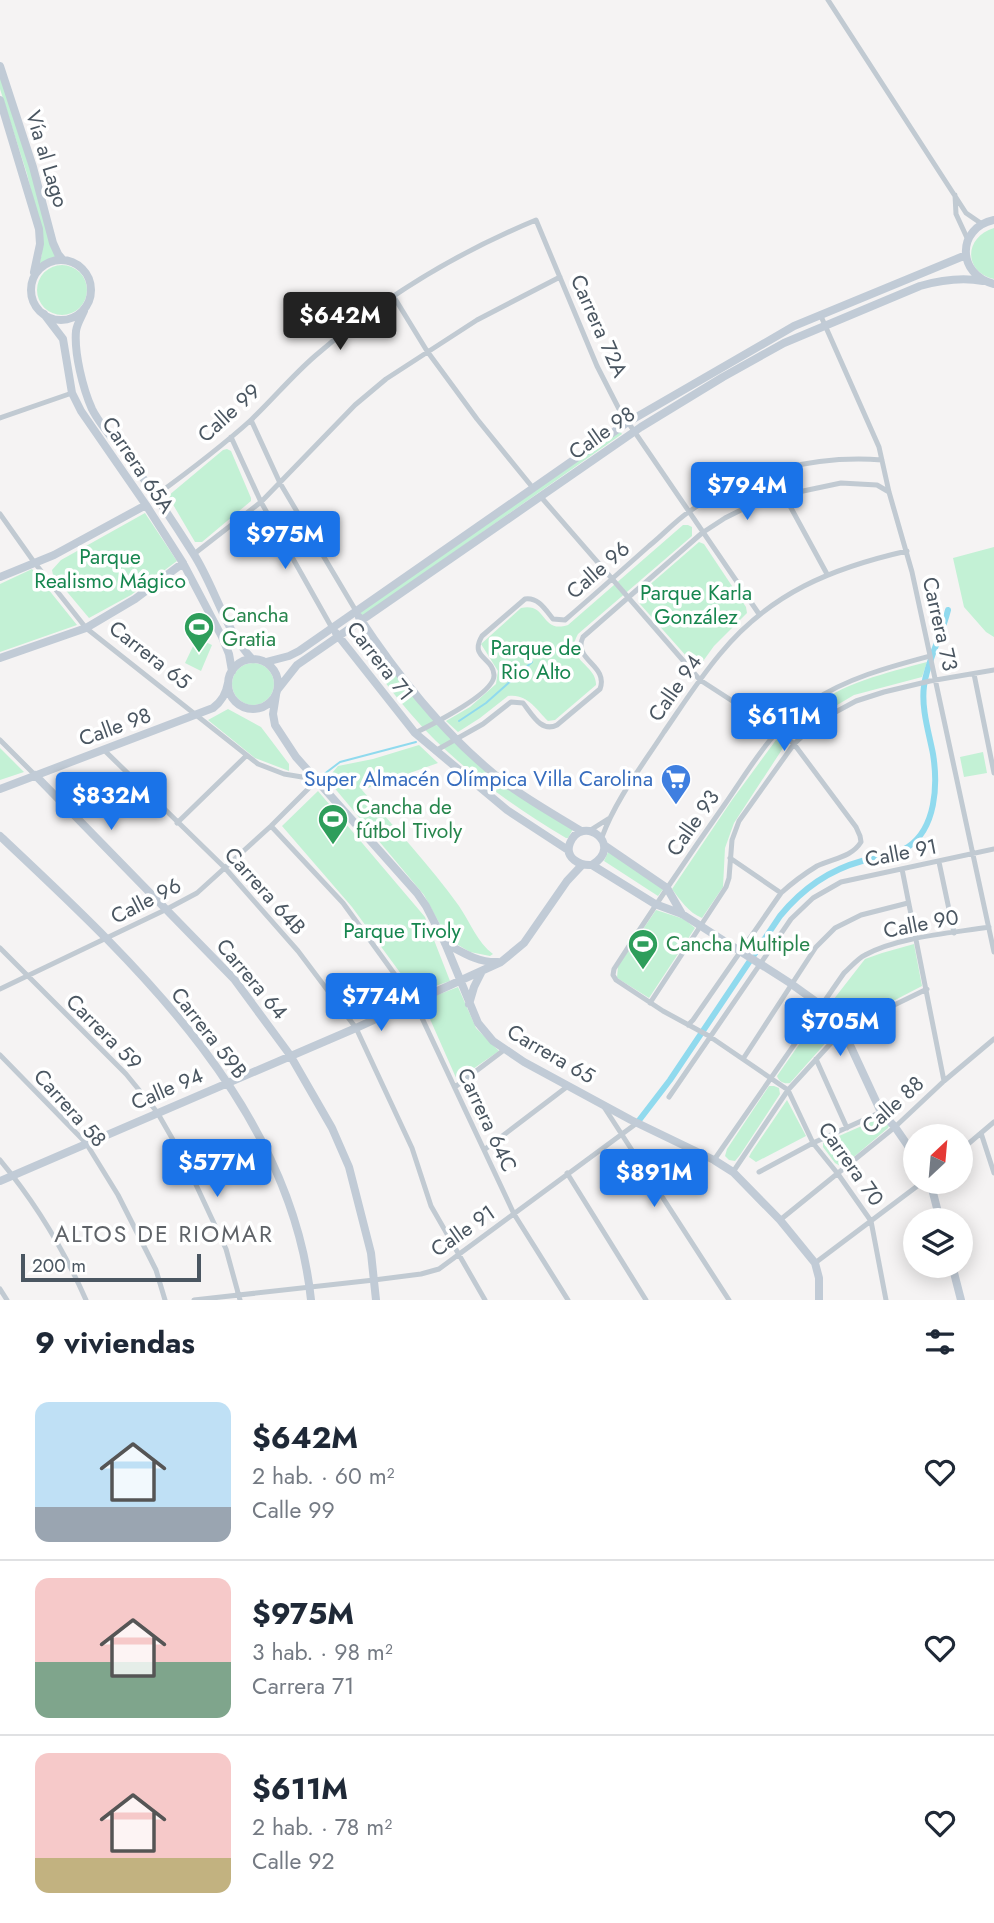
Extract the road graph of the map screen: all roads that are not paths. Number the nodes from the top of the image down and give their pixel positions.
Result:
1 (828, 0) edge
2 (0, 66) edge
3 (0, 100) edge
4 (955, 195) junction
5 (536, 220) joint
6 (994, 220) edge
7 (982, 224) junction
8 (968, 240) junction
9 (966, 255) junction
10 (63, 260) junction
11 (560, 277) junction
12 (33, 279) junction
13 (983, 281) junction
14 (994, 284) edge
15 (394, 297) junction
16 (84, 311) junction
17 (44, 314) junction
18 (820, 314) junction
19 (825, 325) junction
20 (428, 351) junction
21 (72, 393) junction
22 (0, 418) edge
23 (251, 420) junction
24 (628, 422) junction
25 (635, 431) junction
26 (230, 438) junction
27 (882, 460) junction
28 (280, 483) junction
29 (533, 488) junction
30 (889, 492) junction
31 (784, 495) junction
32 (155, 496) junction
33 (541, 497) junction
34 (261, 502) junction
35 (146, 505) junction
36 (688, 512) junction
37 (0, 514) edge
38 (702, 533) junction
39 (907, 551) junction
40 (194, 554) junction
41 (34, 562) junction
42 (183, 563) junction
43 (827, 574) junction
44 (0, 577) edge
45 (612, 579) junction
46 (628, 598) junction
47 (356, 611) junction
48 (759, 614) junction
49 (362, 621) junction
50 (86, 628) junction
51 (332, 628) junction
52 (339, 637) junction
53 (0, 658) edge
54 (253, 659) junction
55 (931, 660) junction
56 (266, 662) junction
57 (994, 670) edge
58 (232, 671) junction
59 (974, 674) junction
60 (700, 680) junction
61 (933, 680) junction
62 (228, 683) junction
63 (277, 692) junction
64 (197, 715) junction
65 (439, 721) junction
66 (777, 730) junction
67 (415, 733) junction
68 (455, 739) junction
69 (0, 740) edge
70 (794, 744) junction
71 (104, 750) junction
72 (435, 751) junction
73 (246, 756) junction
74 (994, 773) edge
75 (35, 775) junction
76 (315, 780) junction
77 (0, 789) edge
78 (608, 819) junction
79 (177, 822) junction
80 (271, 826) junction
81 (585, 831) junction
82 (0, 836) edge
83 (603, 841) junction
84 (994, 849) edge
85 (570, 853) junction
86 (974, 853) junction
87 (730, 858) junction
88 (939, 862) junction
89 (582, 865) junction
90 (592, 865) junction
91 (225, 868) junction
92 (902, 869) junction
93 (567, 881) junction
94 (667, 888) junction
95 (781, 893) junction
96 (908, 903) junction
97 (655, 904) junction
98 (167, 909) junction
99 (682, 914) junction
100 (701, 927) junction
101 (989, 927) junction
102 (954, 933) junction
103 (105, 939) junction
104 (917, 939) junction
105 (445, 943) junction
106 (0, 948) edge
107 (994, 952) edge
108 (743, 953) junction
109 (465, 954) junction
110 (500, 962) junction
111 (757, 962) junction
112 (453, 965) junction
113 (482, 971) junction
114 (613, 975) joint
115 (27, 976) junction
116 (460, 982) junction
117 (790, 983) junction
118 (0, 989) edge
119 (927, 989) junction
120 (414, 1001) junction
121 (650, 1003) junction
122 (469, 1004) junction
123 (822, 1006) junction
124 (688, 1025) junction
125 (356, 1028) junction
126 (843, 1030) junction
127 (707, 1034) junction
128 (994, 1039) edge
129 (504, 1050) junction
130 (0, 1055) edge
131 (290, 1055) junction
132 (743, 1059) junction
133 (816, 1059) junction
134 (771, 1078) junction
135 (944, 1081) junction
136 (227, 1082) junction
137 (568, 1086) junction
138 (454, 1087) junction
139 (788, 1090) junction
140 (669, 1097) dead end
141 (602, 1104) junction
142 (157, 1112) junction
143 (881, 1112) junction
144 (994, 1122) edge
145 (637, 1123) junction
146 (895, 1127) junction
147 (847, 1128) junction
148 (981, 1133) junction
149 (621, 1134) junction
150 (903, 1139) edge
151 (973, 1140) edge
152 (86, 1143) junction
153 (813, 1143) junction
154 (484, 1150) junction
155 (0, 1160) edge
156 (714, 1160) junction
157 (733, 1172) junction
158 (759, 1172) dead end
159 (567, 1173) junction
160 (994, 1173) edge
161 (838, 1174) junction
162 (12, 1175) junction
163 (0, 1181) edge
164 (907, 1194) edge
165 (514, 1214) junction
166 (780, 1220) junction
167 (871, 1221) junction
168 (458, 1256) junction
169 (816, 1263) junction
170 (955, 1278) edge
171 (374, 1280) junction
172 (310, 1287) junction
173 (0, 1289) edge
174 (239, 1297) edge
175 (6, 1300) edge
176 (86, 1300) edge
177 (165, 1300) edge
178 (194, 1300) edge
179 (311, 1300) edge
180 (376, 1300) edge
181 (485, 1300) edge
182 (568, 1300) edge
183 (646, 1300) edge
184 (729, 1300) edge
185 (819, 1300) edge
186 (886, 1300) edge
187 (961, 1300) edge

1 - 4 street
2 - 10 street, Vía al Lago
3 - 12 street, Vía al Lago
4 - 7 street
4 - 8 street
5 - 11 street, Carrera 72A
5 - 15 street, Calle 99
6 - 7 street
7 - 8 street
8 - 9 street
9 - 13 street
9 - 18 street, Calle 98
10 - 12 street
10 - 16 street
11 - 20 street
11 - 24 street, Carrera 72A
12 - 17 street
13 - 14 street, Calle 98
13 - 19 street, Calle 98
15 - 20 street
15 - 23 street, Calle 99
16 - 17 street
16 - 32 street, Carrera 65A
17 - 21 street, Carrera 65A
18 - 19 street, Carrera 73
18 - 24 street, Calle 98
19 - 25 street, Calle 98
19 - 27 street, Carrera 73
20 - 28 street
20 - 29 street
21 - 22 street
21 - 35 street, Carrera 65A
23 - 26 street, Calle 99
23 - 28 street, Carrera 71
24 - 25 street, Carrera 72A
24 - 29 street, Calle 98
25 - 33 street, Calle 98
25 - 36 street, Carrera 72A
26 - 32 street, Calle 99
26 - 34 street, Carrera 71
27 - 30 street, Carrera 73
27 - 36 street, Calle 96
28 - 34 street
28 - 47 street, Carrera 71
29 - 47 street, Calle 98
30 - 31 street, Calle 96
30 - 39 street, Carrera 73
31 - 38 street, Calle 96
31 - 43 street
32 - 40 street, Carrera 65A
33 - 45 street
33 - 49 street, Calle 98
34 - 40 street
34 - 51 street, Carrera 71
35 - 41 street
35 - 42 street, Carrera 65A
36 - 38 street, Carrera 72A
36 - 45 street, Calle 96
37 - 41 street, Carrera 65
38 - 46 street, Calle 96
38 - 48 street, Carrera 72A
39 - 43 street, Calle 94
39 - 55 street, Carrera 73
40 - 54 street, Carrera 65A
41 - 44 street
41 - 50 street, Carrera 65
42 - 50 street
42 - 58 street, Carrera 65A
43 - 48 street, Calle 94
45 - 46 street
45 - 65 street, Calle 96
46 - 60 street
46 - 68 street, Calle 96
47 - 49 street, Carrera 71
47 - 51 street, Calle 98
48 - 60 street, Calle 94
49 - 52 street, Calle 98
49 - 65 street, Carrera 71
50 - 53 street
50 - 64 street, Carrera 65
51 - 52 street, Carrera 71
51 - 56 street, Calle 98
52 - 63 street, Calle 98
52 - 67 street, Carrera 71
54 - 56 street
54 - 58 street
55 - 61 street, Carrera 73
55 - 66 street, Calle 93
56 - 63 street
57 - 59 street
58 - 62 street
59 - 61 street
59 - 74 street
60 - 66 street
60 - 78 street, Calle 94
61 - 70 street
61 - 86 street, Carrera 73
62 - 63 street
62 - 64 street, Calle 98
63 - 76 street
64 - 71 street, Calle 98
64 - 73 street, Carrera 65
65 - 67 street, Calle 96
65 - 68 street, Carrera 71
66 - 70 street
66 - 94 street, Calle 93
67 - 72 street, Carrera 71
68 - 72 street, Calle 96
68 - 81 street, Carrera 71
69 - 75 street, Carrera 64
70 - 87 street
70 - 95 street
71 - 75 street, Calle 98
71 - 79 street, Carrera 64B
72 - 85 street, Carrera 71
73 - 76 street, Carrera 65
73 - 79 street
75 - 77 street, Calle 98
75 - 98 street, Carrera 64
76 - 80 street, Calle 96
76 - 105 street, Carrera 65
78 - 81 street, Calle 94
78 - 83 street, Calle 94
79 - 91 street, Carrera 64B
80 - 91 street, Calle 96
80 - 120 street, Carrera 64C
81 - 83 street
81 - 85 street
82 - 103 street, Carrera 59B
83 - 90 street
83 - 94 street
84 - 86 street, Calle 91
85 - 89 street
85 - 93 street, Calle 94
86 - 88 street, Calle 91
86 - 101 street, Carrera 73
87 - 95 street
87 - 100 street
88 - 92 street, Calle 91
88 - 102 street
89 - 90 street
89 - 93 street, Calle 94
90 - 97 street
91 - 98 street, Calle 96
91 - 125 street, Carrera 64B
92 - 96 street
92 - 111 street, Calle 91
93 - 110 street, Calle 94
94 - 97 street, Calle 93
94 - 99 street
95 - 108 street
96 - 104 street
96 - 117 street
97 - 99 street
97 - 114 street, Calle 93
98 - 103 street, Calle 96
98 - 131 street, Carrera 64
99 - 100 street
100 - 108 street
100 - 121 street
101 - 102 street, Calle 90
101 - 107 street, Carrera 73
102 - 104 street, Calle 90
103 - 115 street, Calle 96
103 - 136 street, Carrera 59B
104 - 119 street
104 - 123 street, Calle 90
105 - 109 street
105 - 112 street, Carrera 65
106 - 115 street, Carrera 59
108 - 111 street
108 - 124 street
109 - 110 street
109 - 112 street
110 - 113 street, Calle 94
111 - 117 street
111 - 127 street, Calle 91
112 - 116 street, Carrera 65
113 - 116 street, Calle 94
113 - 122 street
114 - 121 street, Carrera 70
115 - 118 street, Calle 96
115 - 142 street, Carrera 59
116 - 120 street, Calle 94
116 - 122 street, Carrera 65
117 - 123 street
117 - 132 street
119 - 126 street
119 - 135 street
120 - 125 street, Calle 94
120 - 138 street, Carrera 64C
121 - 124 street, Carrera 70
122 - 129 street, Carrera 65
123 - 126 street
123 - 134 street, Calle 90
124 - 127 street, Carrera 70
125 - 131 street, Calle 94
125 - 168 street, Carrera 64B
126 - 133 street
126 - 143 street
127 - 132 street, Carrera 70
127 - 140 street, Calle 91
128 - 135 street, Calle 88
129 - 137 street, Carrera 65
129 - 138 street
130 - 152 street, Carrera 58
131 - 136 street, Calle 94
131 - 171 street, Carrera 64
132 - 134 street, Carrera 70
133 - 139 street
133 - 147 street
134 - 139 street, Carrera 70
134 - 156 street, Calle 90
135 - 146 street, Calle 88
136 - 142 street, Calle 94
136 - 172 street, Carrera 59B
137 - 141 street, Carrera 65
137 - 154 street
138 - 154 street, Carrera 64C
139 - 153 street, Carrera 70
139 - 157 street
141 - 145 street, Carrera 65
141 - 149 street
142 - 152 street, Calle 94
142 - 174 street, Carrera 59
143 - 146 street
143 - 147 street
144 - 148 street
145 - 149 street, Calle 91
145 - 156 street, Carrera 65
146 - 150 street
146 - 161 street, Calle 88
147 - 153 street
148 - 151 street
148 - 160 street
149 - 159 street, Calle 91
149 - 184 street
152 - 162 street, Calle 94
152 - 177 street, Carrera 58
153 - 158 street
153 - 161 street, Carrera 70
154 - 165 street, Carrera 64C
155 - 162 street
156 - 157 street, Carrera 65
157 - 166 street, Carrera 65
159 - 165 street, Calle 91
159 - 183 street
161 - 166 street, Calle 88
161 - 167 street, Carrera 70
162 - 163 street, Calle 94
162 - 176 street
164 - 167 street
165 - 168 street, Calle 91
165 - 182 street, Carrera 64C
166 - 169 street, Carrera 65
167 - 169 street
167 - 186 street, Carrera 70
168 - 171 street, Calle 91
168 - 181 street, Carrera 64B
169 - 185 street
170 - 187 street
171 - 172 street, Calle 91
171 - 180 street, Carrera 64
172 - 174 street, Calle 91
172 - 179 street, Carrera 59B
173 - 175 street
174 - 178 street, Calle 91

